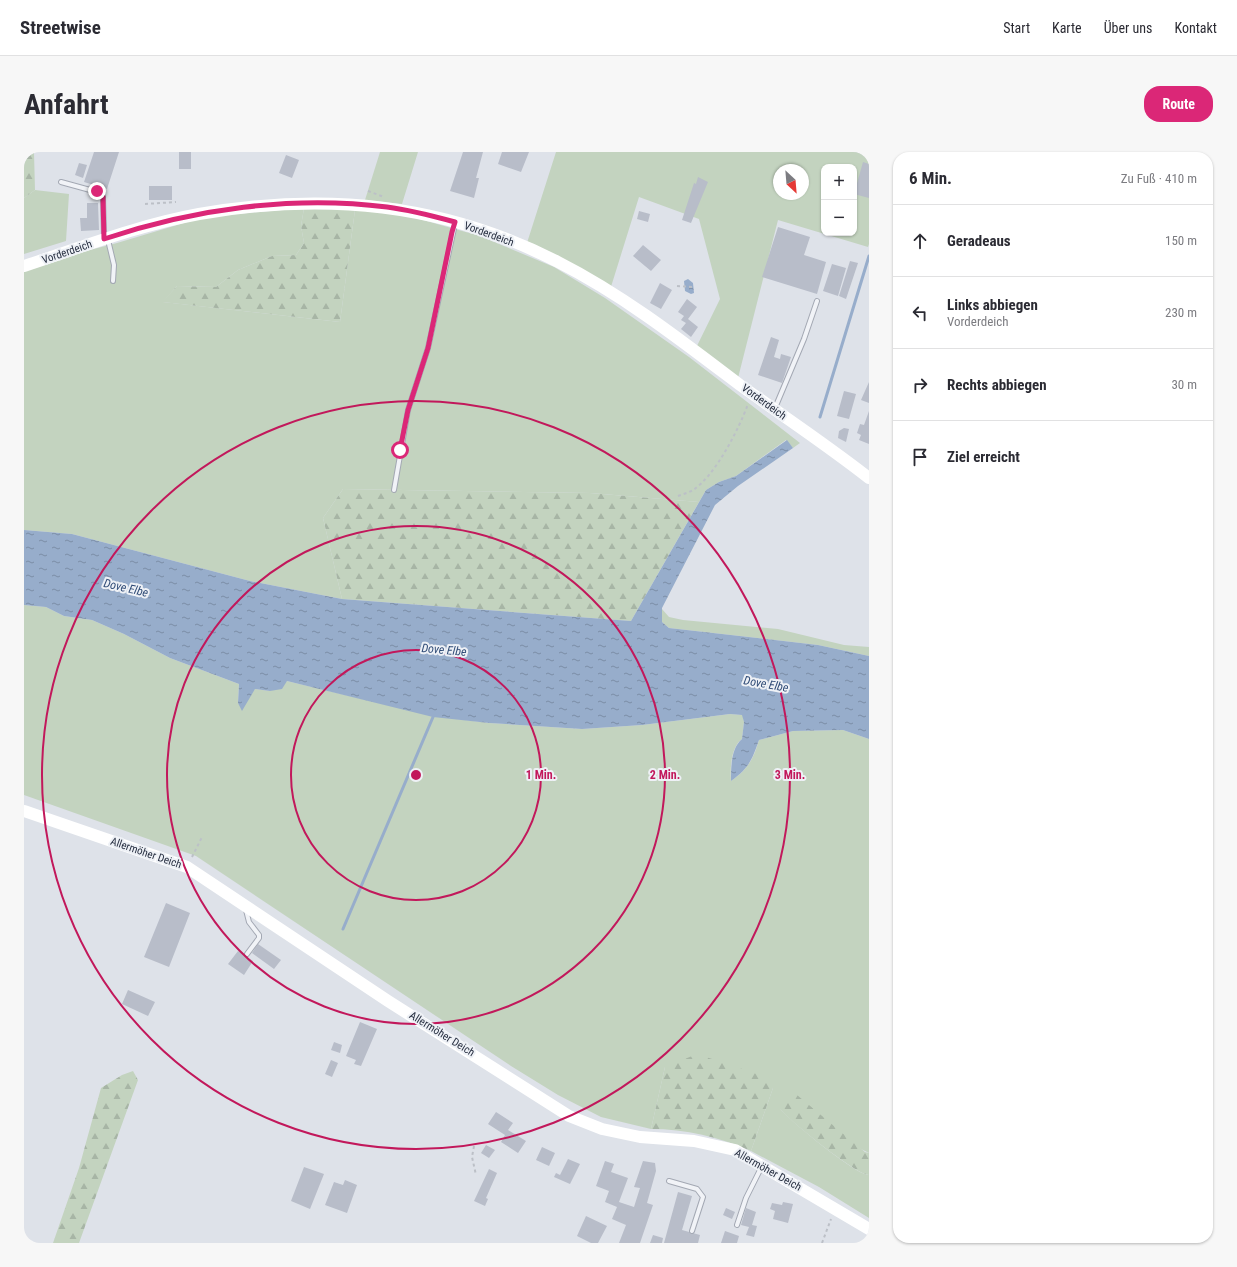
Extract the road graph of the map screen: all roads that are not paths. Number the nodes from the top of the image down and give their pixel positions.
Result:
1 (61, 182) dead end
2 (455, 222) junction
3 (106, 239) junction
4 (24, 266) edge
5 (113, 281) dead end
6 (817, 301) dead end
7 (774, 410) junction
8 (869, 478) edge
9 (394, 490) dead end
10 (24, 811) edge
11 (245, 906) junction
12 (247, 954) dead end
13 (762, 1166) junction
14 (669, 1181) dead end
15 (737, 1225) dead end
16 (869, 1229) edge
17 (692, 1231) dead end

1 - 3 lane
2 - 3 street, Vorderdeich
2 - 7 street, Vorderdeich
2 - 9 lane
3 - 4 street, Vorderdeich
3 - 5 lane
6 - 7 lane
7 - 8 street, Vorderdeich
10 - 11 street, Allermöher Deich
11 - 12 lane
11 - 13 street, Allermöher Deich
13 - 15 lane
13 - 16 street, Allermöher Deich
14 - 17 lane

